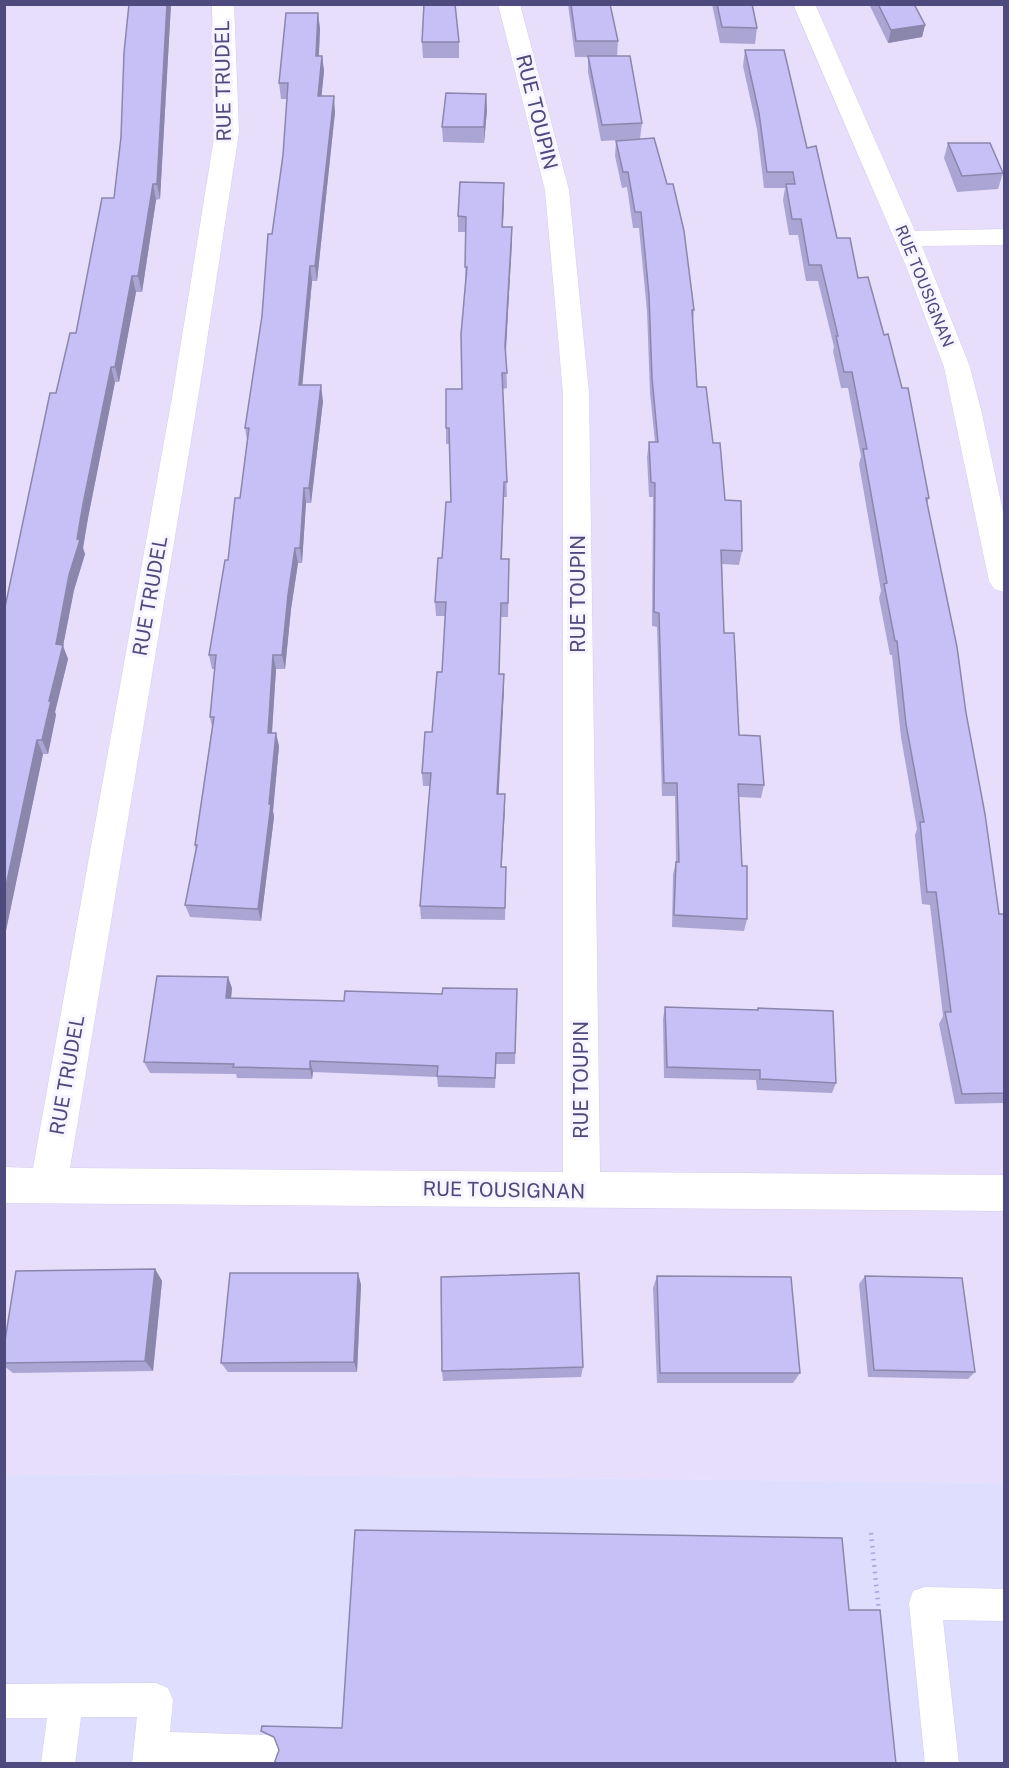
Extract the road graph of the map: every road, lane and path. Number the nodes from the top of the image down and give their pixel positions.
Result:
1 (223, 4) edge
2 (509, 4) edge
3 (804, 4) edge
4 (1005, 237) edge
5 (906, 239) junction
6 (1005, 581) edge
7 (4, 1185) edge
8 (48, 1186) junction
9 (582, 1191) junction
10 (1005, 1193) edge
11 (871, 1533) dead end
12 (1005, 1605) edge
13 (880, 1625) edge
14 (66, 1700) junction
15 (4, 1701) edge
16 (267, 1752) edge
17 (150, 1756) edge
18 (58, 1764) edge
19 (942, 1764) edge

1 - 8 street, RUE TRUDEL
2 - 9 street, RUE TOUPIN
3 - 5 street, RUE TOUSIGNAN
4 - 5 street
5 - 6 street, RUE TOUSIGNAN
7 - 8 street, RUE TOUSIGNAN
8 - 9 street, RUE TOUSIGNAN
9 - 10 street, RUE TOUSIGNAN
11 - 13 path
12 - 19 lane
14 - 15 lane
14 - 17 lane
14 - 18 lane
16 - 17 lane

